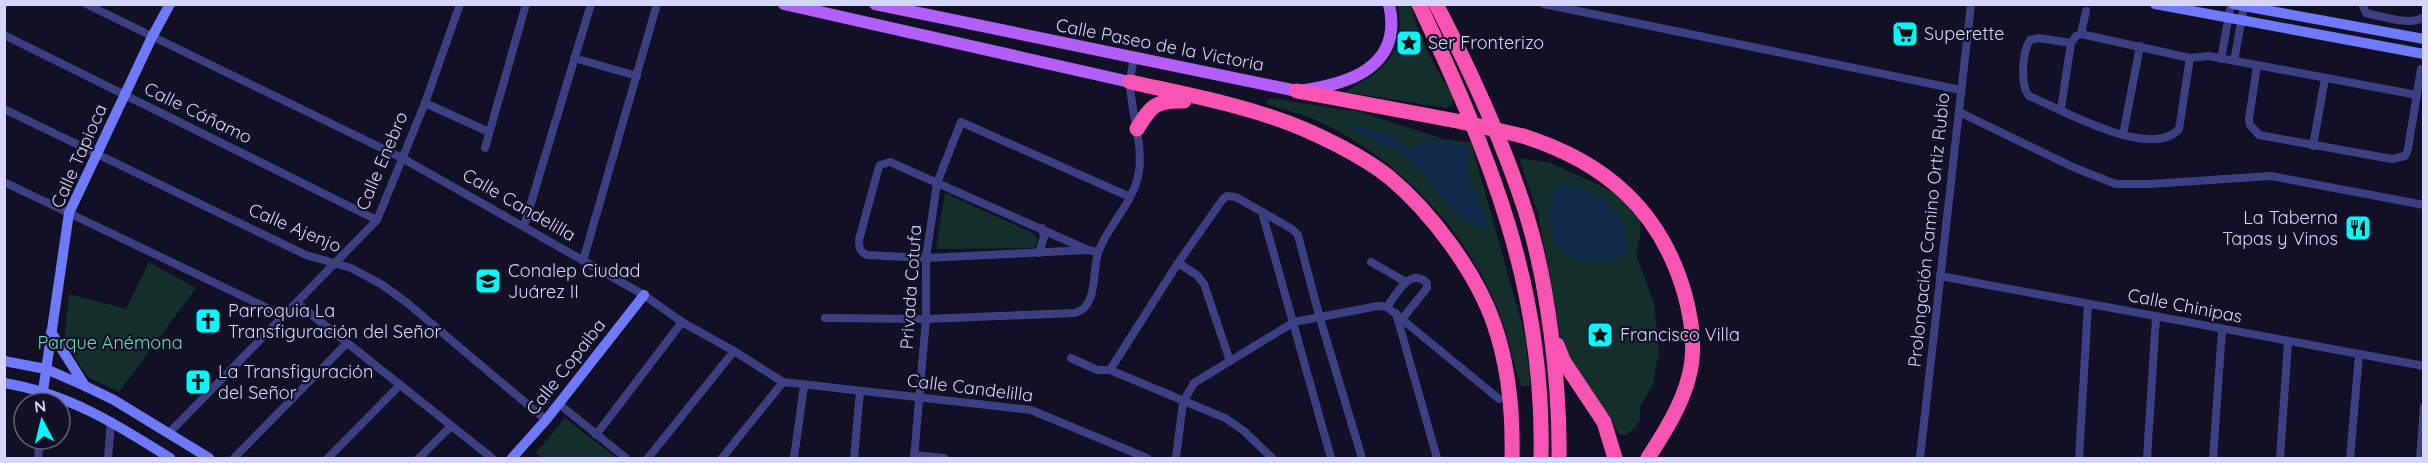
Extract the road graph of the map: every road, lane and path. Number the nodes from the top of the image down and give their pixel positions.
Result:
1 (86, 4) edge
2 (170, 4) edge
3 (460, 4) edge
4 (526, 4) edge
5 (591, 4) edge
6 (657, 4) edge
7 (784, 4) edge
8 (875, 4) edge
9 (1389, 4) edge
10 (1419, 4) edge
11 (1436, 4) edge
12 (1544, 4) edge
13 (1971, 4) edge
14 (2155, 4) edge
15 (2362, 4) edge
16 (2236, 5) edge
17 (1563, 6) edge
18 (2086, 11) dead end
19 (2229, 17) junction
20 (2424, 17) edge
21 (2241, 19) junction
22 (2081, 34) junction
23 (4, 35) edge
24 (152, 37) junction
25 (2424, 39) edge
26 (2071, 43) junction
27 (2140, 46) junction
28 (2424, 54) edge
29 (1134, 57) junction
30 (574, 58) junction
31 (2190, 58) junction
32 (2221, 59) junction
33 (2234, 61) junction
34 (2257, 66) junction
35 (2421, 69) dead end
36 (637, 76) junction
37 (2325, 78) junction
38 (1130, 82) junction
39 (1961, 90) junction
40 (1297, 91) junction
41 (124, 95) junction
42 (2416, 95) junction
43 (1209, 100) junction
44 (425, 103) junction
45 (4, 109) edge
46 (2061, 109) junction
47 (1959, 112) junction
48 (1137, 129) junction
49 (489, 132) junction
50 (2123, 135) junction
51 (2313, 146) junction
52 (485, 148) dead end
53 (97, 153) junction
54 (402, 158) junction
55 (4, 182) edge
56 (937, 183) junction
57 (1130, 197) junction
58 (2424, 205) edge
59 (1262, 212) junction
60 (69, 213) junction
61 (377, 220) junction
62 (524, 226) junction
63 (1042, 228) junction
64 (1089, 250) junction
65 (1098, 252) junction
66 (1039, 253) junction
67 (926, 258) junction
68 (583, 261) junction
69 (1371, 262) dead end
70 (1178, 263) junction
71 (335, 265) junction
72 (1940, 276) junction
73 (1406, 282) junction
74 (644, 295) junction
75 (297, 303) junction
76 (2088, 304) junction
77 (1546, 305) junction
78 (1387, 307) junction
79 (1319, 315) junction
80 (284, 316) junction
81 (1399, 316) junction
82 (2156, 317) junction
83 (825, 318) dead end
84 (926, 319) junction
85 (682, 322) junction
86 (1294, 322) junction
87 (2222, 330) junction
88 (51, 332) junction
89 (2288, 342) junction
90 (347, 343) junction
91 (734, 351) junction
92 (2359, 355) junction
93 (1071, 358) dead end
94 (1230, 361) junction
95 (4, 362) edge
96 (2424, 366) edge
97 (46, 369) junction
98 (1110, 370) junction
99 (783, 382) junction
100 (4, 383) edge
101 (400, 385) junction
102 (85, 386) junction
103 (804, 386) junction
104 (26, 391) edge
105 (44, 391) edge
106 (860, 392) junction
107 (920, 397) junction
108 (1499, 399) dead end
109 (1183, 402) junction
110 (559, 404) junction
111 (2424, 406) edge
112 (72, 407) edge
113 (546, 420) junction
114 (111, 421) junction
115 (451, 426) junction
116 (169, 433) junction
117 (596, 435) junction
118 (914, 457) edge
119 (1270, 458) edge
120 (108, 459) edge
121 (170, 459) edge
122 (209, 459) edge
123 (234, 459) edge
124 (328, 459) edge
125 (419, 459) edge
126 (492, 459) edge
127 (512, 459) edge
128 (626, 459) edge
129 (648, 459) edge
130 (722, 459) edge
131 (794, 459) edge
132 (854, 459) edge
133 (944, 459) edge
134 (1147, 459) edge
135 (1176, 459) edge
136 (1331, 459) edge
137 (1362, 459) edge
138 (1437, 459) edge
139 (1512, 459) edge
140 (1541, 459) edge
141 (1559, 459) edge
142 (1615, 459) edge
143 (1648, 459) edge
144 (1920, 459) edge
145 (2079, 459) edge
146 (2147, 459) edge
147 (2213, 459) edge
148 (2280, 459) edge
149 (2350, 459) edge
150 (2420, 459) edge

1 - 24 street, Calle Candelilla
2 - 24 street, Calle Tapioca
3 - 44 street, Calle Enebro
4 - 49 street
5 - 30 street
6 - 36 street
7 - 38 main road
8 - 29 main road, Calle Paseo de la Victoria
9 - 40 main road
10 - 140 highway
11 - 77 highway
12 - 17 street
13 - 39 street, Prolongación Camino Ortiz Rubio
14 - 19 street
15 - 20 street
16 - 19 street
16 - 21 street
16 - 25 street
17 - 39 street
18 - 22 street
19 - 21 street
19 - 32 street
21 - 28 street
21 - 33 street
22 - 26 street
22 - 27 street
23 - 41 street, Calle Cáñamo
24 - 41 street, Calle Tapioca
24 - 54 street, Calle Candelilla
26 - 46 street
26 - 46 street
27 - 31 street
27 - 50 street
29 - 38 street
29 - 40 main road, Calle Paseo de la Victoria
30 - 36 street
30 - 62 street
31 - 32 street
31 - 50 street
32 - 33 street
33 - 34 street
34 - 37 street
34 - 51 street
35 - 42 street
36 - 68 street
37 - 42 street
37 - 51 street
38 - 43 highway
38 - 48 street
39 - 47 street, Prolongación Camino Ortiz Rubio
40 - 143 highway, bridge
41 - 53 street, Calle Tapioca
41 - 61 street, Calle Cáñamo
42 - 51 street
43 - 48 highway
43 - 139 highway
44 - 49 street
44 - 54 street, Calle Enebro
45 - 53 street, Calle Ajenjo
46 - 50 street
47 - 58 street
47 - 72 street, Prolongación Camino Ortiz Rubio
48 - 57 street
49 - 52 street
53 - 60 street, Calle Tapioca
53 - 71 street, Calle Ajenjo
54 - 61 street, Calle Enebro
54 - 62 street, Calle Candelilla
55 - 60 street
56 - 57 street, Privada Cotufa
56 - 63 street
56 - 67 street, Privada Cotufa
56 - 67 street
57 - 65 street
59 - 70 street
59 - 79 street
59 - 86 street
60 - 80 street
60 - 88 street, Calle Tapioca
61 - 71 street, Calle Enebro
62 - 68 street, Calle Candelilla
63 - 64 street
63 - 66 street
64 - 65 street
64 - 66 street
65 - 84 street
66 - 67 street
67 - 84 street, Privada Cotufa
68 - 74 street, Calle Candelilla
69 - 73 street
70 - 94 street
70 - 98 street
71 - 75 street, Calle Enebro
71 - 113 street, Calle Ajenjo
72 - 76 street, Calle Chinipas
72 - 144 street, Prolongación Camino Ortiz Rubio
73 - 78 street
73 - 81 street
74 - 85 street, Calle Candelilla
74 - 110 street, Calle Copaiba
75 - 80 street, Calle Enebro
75 - 90 street
76 - 82 street, Calle Chinipas
76 - 145 street
77 - 141 highway
77 - 142 highway
78 - 79 street
78 - 81 street
79 - 86 street
79 - 137 street
80 - 116 street, Calle Enebro
81 - 108 street
81 - 138 street
82 - 87 street, Calle Chinipas
82 - 146 street
83 - 84 street
84 - 107 street, Privada Cotufa
85 - 91 street, Calle Candelilla
85 - 117 street
86 - 94 street
86 - 136 street
87 - 89 street, Calle Chinipas
87 - 147 street
88 - 97 street, Calle Tapioca
88 - 102 street
89 - 92 street, Calle Chinipas
89 - 148 street
90 - 101 street
90 - 123 street
91 - 99 street, Calle Candelilla
91 - 129 street
92 - 96 street, Calle Chinipas
92 - 149 street
93 - 98 street
94 - 109 street
95 - 97 street
97 - 102 street
97 - 105 street, Calle Tapioca
98 - 109 street
99 - 103 street, Calle Candelilla
99 - 130 street
100 - 104 street
101 - 115 street
101 - 124 street
102 - 116 street
103 - 106 street, Calle Candelilla
103 - 131 street
106 - 107 street, Calle Candelilla
106 - 132 street
107 - 118 street, Privada Cotufa
107 - 134 street, Calle Candelilla
109 - 119 street
109 - 135 street
110 - 113 street, Calle Copaiba
110 - 117 street
111 - 150 street
112 - 114 street
113 - 127 street, Calle Copaiba
114 - 120 street
114 - 121 street
115 - 125 street
115 - 126 street
116 - 122 street
117 - 128 street
118 - 133 street

